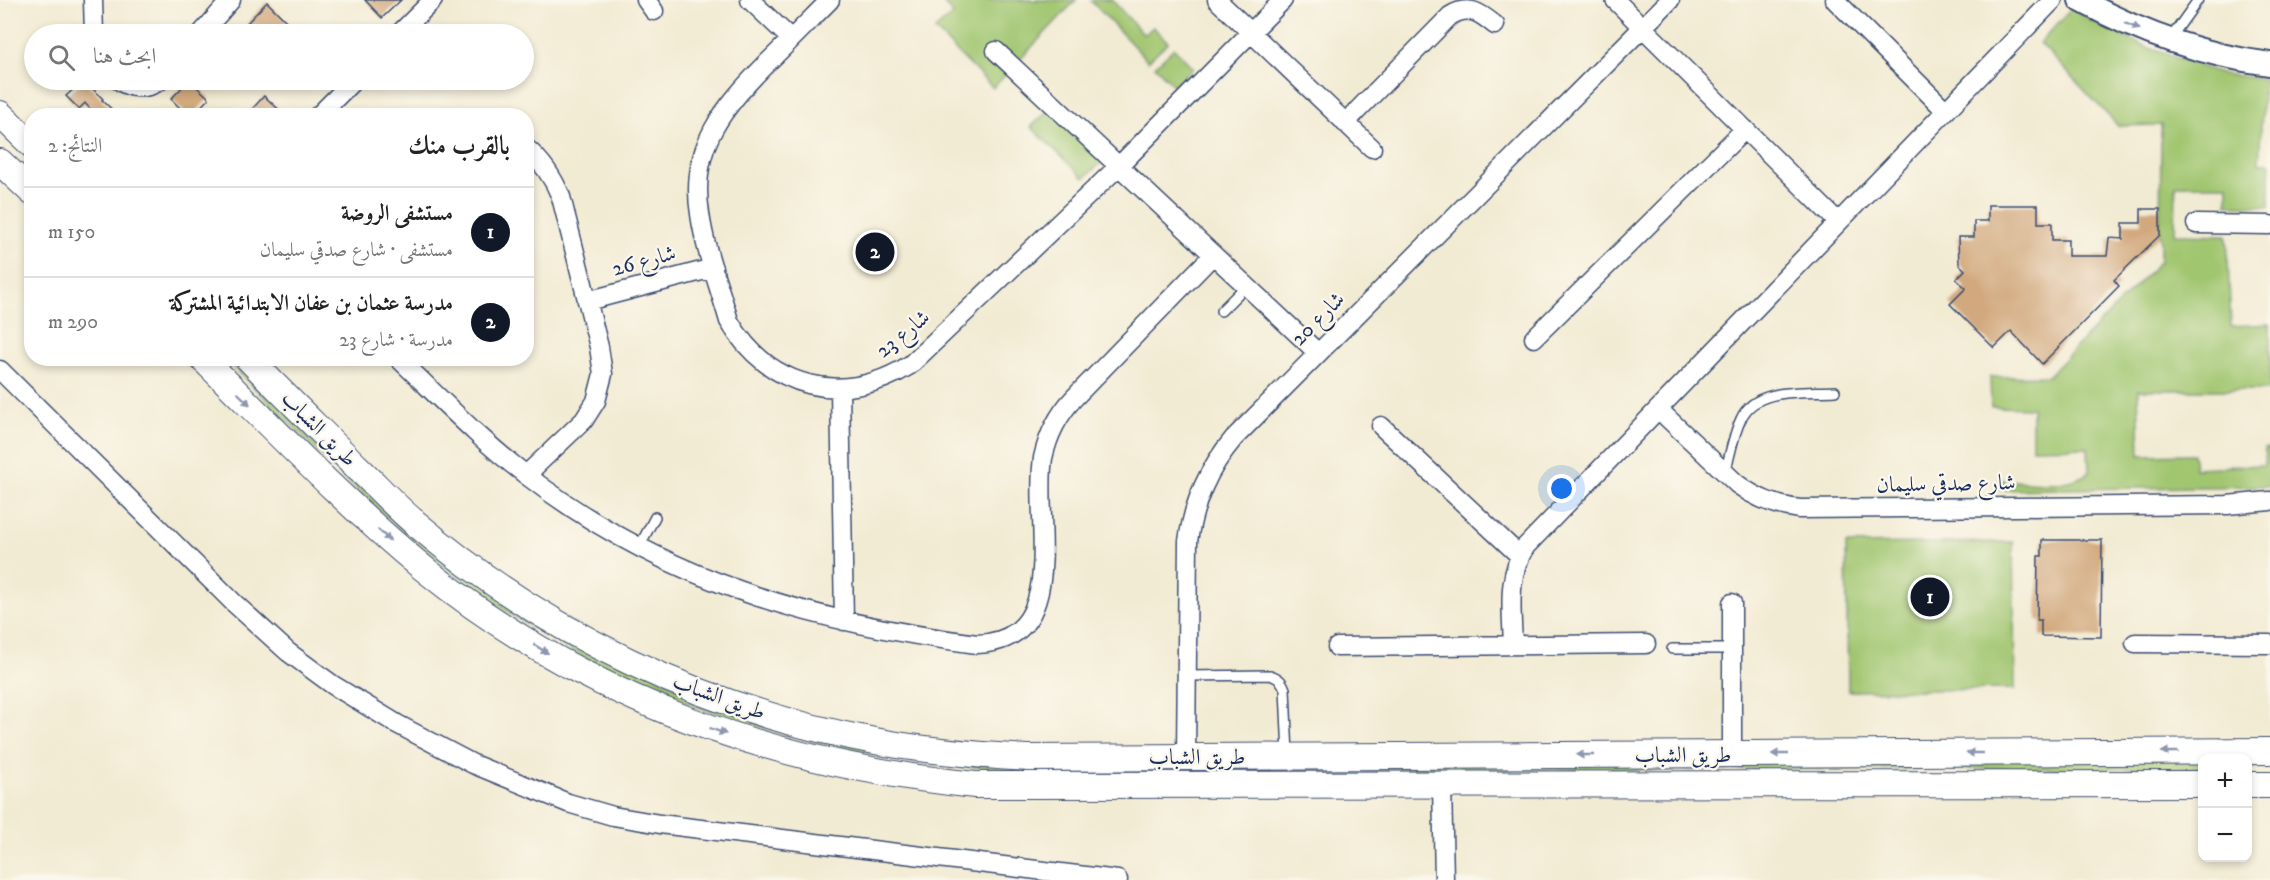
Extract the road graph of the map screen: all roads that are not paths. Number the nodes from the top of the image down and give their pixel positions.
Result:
1 (93, 0) edge
2 (231, 0) edge
3 (434, 0) edge
4 (750, 0) edge
5 (830, 0) edge
6 (1217, 0) edge
7 (1283, 0) edge
8 (1615, 0) edge
9 (1670, 0) edge
10 (1835, 0) edge
11 (2053, 0) edge
12 (2080, 0) edge
13 (2198, 0) edge
14 (94, 24) edge
15 (210, 24) edge
16 (409, 24) edge
17 (1495, 25) dead end
18 (1643, 27) junction
19 (1251, 33) junction
20 (791, 39) junction
21 (2169, 41) junction
22 (996, 51) dead end
23 (2270, 64) edge
24 (344, 90) edge
25 (326, 108) edge
26 (1946, 111) junction
27 (0, 114) edge
28 (1345, 123) junction
29 (1745, 129) junction
30 (24, 137) edge
31 (1372, 148) dead end
32 (534, 156) edge
33 (0, 162) edge
34 (1119, 166) junction
35 (24, 184) edge
36 (1838, 222) junction
37 (2196, 224) dead end
38 (2270, 225) edge
39 (1213, 255) junction
40 (713, 268) junction
41 (1246, 286) junction
42 (587, 301) junction
43 (1221, 311) dead end
44 (1534, 338) dead end
45 (1318, 353) junction
46 (210, 366) edge
47 (256, 366) edge
48 (406, 366) edge
49 (0, 370) edge
50 (840, 388) junction
51 (1835, 391) dead end
52 (1658, 409) junction
53 (1380, 426) dead end
54 (1725, 473) junction
55 (526, 475) junction
56 (2270, 501) edge
57 (655, 517) dead end
58 (639, 548) junction
59 (1519, 555) junction
60 (1732, 603) dead end
61 (844, 621) junction
62 (2135, 643) dead end
63 (1646, 644) dead end
64 (2270, 644) edge
65 (1513, 645) junction
66 (1337, 647) dead end
67 (1672, 649) dead end
68 (1732, 649) junction
69 (1186, 676) junction
70 (2270, 751) edge
71 (1732, 754) junction
72 (1186, 757) junction
73 (1288, 757) junction
74 (1442, 784) junction
75 (2198, 784) edge
76 (2252, 784) edge
77 (2270, 785) edge
78 (1118, 880) edge
79 (1444, 880) edge

1 - 14 street
2 - 15 street
3 - 16 street
4 - 20 street
5 - 20 street, شارع 23
6 - 19 street
7 - 19 street, شارع 23
8 - 18 street
9 - 18 street, شارع 20
10 - 26 street
11 - 26 street
12 -> 21 street
13 - 21 lane
17 - 28 street
18 - 29 street
18 - 45 street, شارع 20
19 - 28 street
19 - 34 street, شارع 23
20 - 40 street, شارع 23
21 - 23 street
22 - 34 street
24 - 25 street
26 - 36 street
27 - 30 main road
28 - 31 street
29 - 36 street
29 - 44 street
32 - 42 street
33 - 35 main road
34 - 39 street
34 - 50 street, شارع 23
36 - 52 street
37 - 38 street
39 - 41 street
39 - 61 street
40 - 42 street, شارع 26
40 - 50 street, شارع 23
41 - 43 lane
41 - 45 street
42 - 55 street
45 - 69 street, شارع 20
46 -> 74 main road, طريق الشباب
47 - 72 main road, طريق الشباب
48 - 55 street
49 - 78 street
50 - 61 street
51 - 54 lane
52 - 54 street, شارع صدقي سليمان
52 - 59 street
53 - 59 street
54 - 56 street, شارع صدقي سليمان
55 - 58 street
57 - 58 lane
58 - 61 street
59 - 65 street
60 - 68 street
62 - 64 street
63 - 65 street
65 - 66 street
67 - 68 lane
68 - 71 street
69 - 72 street, شارع 20
69 - 73 lane
70 -> 71 main road, طريق الشباب
71 -> 73 main road, طريق الشباب
72 - 73 main road, طريق الشباب
74 - 75 main road, طريق الشباب
74 - 79 street
76 - 77 main road

